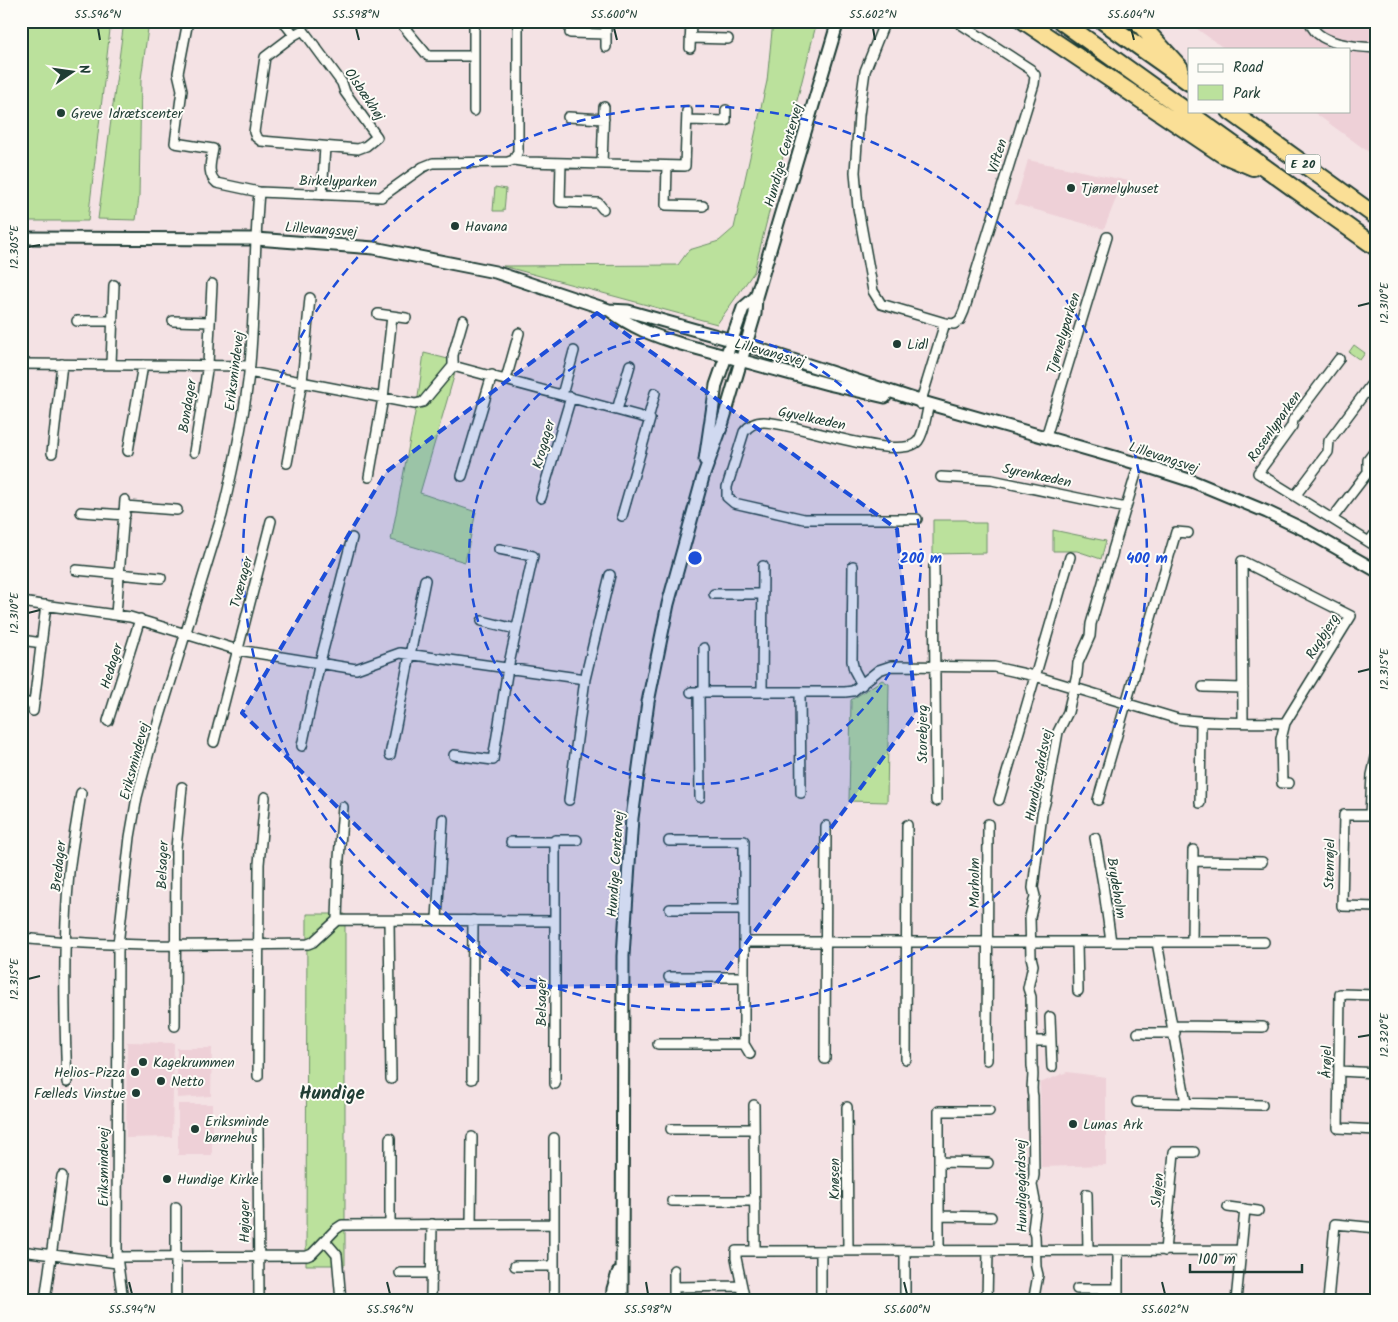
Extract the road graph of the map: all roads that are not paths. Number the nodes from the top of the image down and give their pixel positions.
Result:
1 (188, 21) edge
2 (283, 21) edge
3 (399, 21) edge
4 (474, 21) edge
5 (518, 21) edge
6 (606, 21) edge
7 (691, 21) edge
8 (838, 21) edge
9 (885, 21) edge
10 (956, 21) edge
11 (1024, 21) edge
12 (1061, 21) edge
13 (1103, 21) edge
14 (1137, 21) edge
15 (1310, 21) edge
16 (570, 33) dead end
17 (606, 34) junction
18 (294, 35) junction
19 (690, 38) junction
20 (728, 39) dead end
21 (606, 47) dead end
22 (690, 48) dead end
23 (1377, 48) edge
24 (473, 56) junction
25 (1188, 80) edge
26 (1188, 80) edge
27 (604, 107) dead end
28 (726, 110) dead end
29 (474, 111) dead end
30 (1231, 112) edge
31 (568, 117) dead end
32 (604, 119) junction
33 (325, 147) junction
34 (514, 160) junction
35 (561, 163) junction
36 (602, 164) junction
37 (668, 166) junction
38 (1276, 176) junction
39 (258, 192) junction
40 (322, 195) junction
41 (703, 206) dead end
42 (603, 209) dead end
43 (1377, 216) edge
44 (1107, 236) dead end
45 (21, 238) edge
46 (256, 239) junction
47 (1377, 248) edge
48 (212, 284) dead end
49 (114, 285) dead end
50 (756, 297) junction
51 (310, 298) dead end
52 (609, 310) junction
53 (378, 314) dead end
54 (392, 316) junction
55 (406, 318) dead end
56 (463, 320) dead end
57 (77, 321) dead end
58 (113, 321) junction
59 (173, 321) dead end
60 (210, 322) junction
61 (945, 323) junction
62 (519, 333) dead end
63 (731, 340) junction
64 (746, 345) junction
65 (574, 352) dead end
66 (725, 356) junction
67 (742, 359) junction
68 (1339, 359) dead end
69 (21, 364) edge
70 (62, 364) junction
71 (110, 364) junction
72 (208, 364) junction
73 (143, 365) junction
74 (630, 365) dead end
75 (453, 366) junction
76 (249, 369) junction
77 (492, 376) junction
78 (506, 380) junction
79 (302, 382) junction
80 (1370, 386) dead end
81 (656, 393) dead end
82 (566, 396) junction
83 (383, 398) junction
84 (924, 403) junction
85 (617, 410) junction
86 (648, 419) junction
87 (1046, 437) junction
88 (1377, 448) edge
89 (128, 451) dead end
90 (194, 452) dead end
91 (52, 453) dead end
92 (287, 463) dead end
93 (1139, 464) junction
94 (462, 476) dead end
95 (369, 477) dead end
96 (703, 477) junction
97 (941, 478) dead end
98 (1295, 496) junction
99 (541, 498) dead end
100 (125, 507) junction
101 (1126, 508) junction
102 (177, 510) dead end
103 (82, 512) dead end
104 (622, 516) dead end
105 (917, 519) dead end
106 (1332, 519) junction
107 (271, 521) dead end
108 (1377, 531) edge
109 (1188, 533) dead end
110 (352, 538) dead end
111 (1373, 544) edge
112 (499, 549) dead end
113 (1070, 557) dead end
114 (763, 566) dead end
115 (853, 566) dead end
116 (934, 566) dead end
117 (76, 570) dead end
118 (1377, 571) edge
119 (119, 574) junction
120 (610, 575) dead end
121 (161, 578) dead end
122 (424, 580) dead end
123 (714, 594) dead end
124 (763, 594) junction
125 (1047, 598) dead end
126 (1057, 601) junction
127 (21, 602) edge
128 (46, 605) junction
129 (116, 614) junction
130 (140, 619) junction
131 (482, 621) dead end
132 (516, 629) junction
133 (185, 633) junction
134 (21, 640) edge
135 (42, 643) junction
136 (704, 648) dead end
137 (238, 650) junction
138 (409, 654) junction
139 (320, 662) junction
140 (936, 666) junction
141 (508, 668) junction
142 (1035, 676) junction
143 (585, 679) junction
144 (862, 685) junction
145 (1203, 687) dead end
146 (1073, 688) junction
147 (1242, 688) junction
148 (762, 691) junction
149 (698, 692) junction
150 (800, 692) junction
151 (21, 702) edge
152 (1126, 703) junction
153 (108, 721) dead end
154 (1243, 721) junction
155 (1200, 722) junction
156 (1285, 723) junction
157 (214, 742) dead end
158 (302, 746) dead end
159 (1377, 753) edge
160 (390, 755) dead end
161 (454, 755) dead end
162 (1289, 782) dead end
163 (182, 788) dead end
164 (81, 793) dead end
165 (801, 794) dead end
166 (700, 796) dead end
167 (265, 797) dead end
168 (569, 800) dead end
169 (999, 800) dead end
170 (1098, 800) dead end
171 (936, 801) dead end
172 (1200, 803) dead end
173 (343, 807) dead end
174 (1374, 815) edge
175 (443, 819) dead end
176 (988, 824) dead end
177 (907, 825) dead end
178 (826, 826) dead end
179 (1095, 838) dead end
180 (577, 840) dead end
181 (669, 841) dead end
182 (511, 842) dead end
183 (555, 842) junction
184 (1193, 850) dead end
185 (1193, 862) junction
186 (1262, 862) dead end
187 (1377, 907) edge
188 (670, 908) dead end
189 (744, 909) junction
190 (337, 920) junction
191 (437, 920) junction
192 (472, 920) junction
193 (554, 920) junction
194 (389, 921) junction
195 (21, 938) edge
196 (744, 942) junction
197 (825, 942) junction
198 (1077, 942) junction
199 (1111, 942) junction
200 (1157, 942) junction
201 (1192, 942) junction
202 (1264, 942) dead end
203 (66, 943) junction
204 (906, 943) junction
205 (987, 943) junction
206 (1030, 943) junction
207 (174, 944) junction
208 (259, 944) junction
209 (118, 945) junction
210 (669, 977) dead end
211 (744, 977) junction
212 (1078, 991) dead end
213 (1377, 995) edge
214 (1050, 1017) dead end
215 (175, 1026) dead end
216 (1263, 1027) dead end
217 (1174, 1029) junction
218 (1138, 1033) dead end
219 (1032, 1041) junction
220 (1051, 1041) junction
221 (658, 1044) dead end
222 (744, 1044) junction
223 (750, 1054) dead end
224 (825, 1059) dead end
225 (906, 1059) dead end
226 (987, 1060) dead end
227 (1052, 1067) dead end
228 (1339, 1071) junction
229 (1377, 1072) edge
230 (258, 1076) dead end
231 (391, 1078) dead end
232 (472, 1078) dead end
233 (67, 1082) dead end
234 (555, 1084) dead end
235 (1137, 1102) dead end
236 (1186, 1103) junction
237 (754, 1105) dead end
238 (1262, 1105) dead end
239 (847, 1107) dead end
240 (989, 1111) dead end
241 (258, 1126) dead end
242 (671, 1129) dead end
243 (754, 1129) junction
244 (1377, 1130) edge
245 (472, 1137) dead end
246 (390, 1138) dead end
247 (554, 1138) dead end
248 (1194, 1152) dead end
249 (939, 1162) junction
250 (988, 1163) dead end
251 (62, 1176) dead end
252 (1087, 1194) dead end
253 (672, 1201) dead end
254 (755, 1201) junction
255 (176, 1207) dead end
256 (1228, 1207) dead end
257 (1246, 1209) junction
258 (1258, 1211) dead end
259 (939, 1216) junction
260 (991, 1216) dead end
261 (390, 1224) junction
262 (432, 1224) junction
263 (471, 1224) junction
264 (554, 1224) junction
265 (1377, 1228) edge
266 (325, 1241) junction
267 (1241, 1250) junction
268 (21, 1251) edge
269 (755, 1251) junction
270 (821, 1251) junction
271 (848, 1251) junction
272 (905, 1251) junction
273 (939, 1251) junction
274 (988, 1251) junction
275 (1036, 1251) junction
276 (1088, 1251) junction
277 (1118, 1251) junction
278 (1165, 1251) junction
279 (50, 1255) junction
280 (176, 1257) junction
281 (258, 1257) junction
282 (117, 1260) junction
283 (621, 1262) junction
284 (515, 1266) dead end
285 (554, 1266) junction
286 (674, 1270) dead end
287 (400, 1273) dead end
288 (432, 1273) junction
289 (674, 1286) junction
290 (742, 1286) junction
291 (1077, 1289) dead end
292 (1118, 1289) junction
293 (45, 1301) edge
294 (122, 1301) edge
295 (176, 1301) edge
296 (259, 1301) edge
297 (341, 1301) edge
298 (431, 1301) edge
299 (554, 1301) edge
300 (612, 1301) edge
301 (622, 1301) edge
302 (674, 1301) edge
303 (745, 1301) edge
304 (822, 1301) edge
305 (905, 1301) edge
306 (987, 1301) edge
307 (1035, 1301) edge
308 (1118, 1301) edge
309 (1236, 1301) edge
310 (1328, 1301) edge

1 - 39 street
2 - 18 street
3 - 24 street
4 - 24 street
5 - 34 street
6 - 17 street
7 - 19 street
8 - 50 street, Hundige Centervej
9 - 61 street
10 - 61 street, Viften
11 - 38 highway
12 - 38 highway, E 20
13 - 25 highway
14 - 26 highway
15 - 23 street
16 - 17 street
17 - 21 street
18 - 33 street, Olsbækhøj
18 - 33 street, Olsbækhøj
19 - 20 street
19 - 22 street
24 - 29 street
27 - 32 street
28 - 37 street, Birkelyparken
30 - 43 highway, E 20
31 - 32 street
32 - 36 street
33 - 40 street
34 - 35 street, Birkelyparken
34 - 40 street, Birkelyparken
35 - 36 street, Birkelyparken
35 - 42 street
36 - 37 street, Birkelyparken
37 - 41 street
38 - 47 highway, E 20
39 - 40 street, Birkelyparken
39 - 46 street
44 - 87 street, Tjørnelyparken
45 - 46 street, Lillevangsvej
46 - 52 street, Lillevangsvej
46 - 76 street, Eriksmindevej
48 - 60 street, Bondager
49 - 58 street
50 - 63 street, Hundige Centervej
50 - 64 street, Hundige Centervej
51 - 79 street
52 - 63 street, Lillevangsvej
52 - 66 street, Lillevangsvej
53 - 54 street
54 - 55 street
54 - 83 street
56 - 75 street
57 - 58 street
58 - 71 street
59 - 60 street
60 - 72 street, Bondager
61 - 84 street
62 - 78 street
63 - 64 street, Lillevangsvej
63 - 66 street, Hundige Centervej
64 - 67 street, Hundige Centervej
64 - 84 street, Lillevangsvej
65 - 82 street, Krogager
66 - 67 street, Lillevangsvej
66 - 96 street, Hundige Centervej
67 - 84 street, Lillevangsvej
67 - 96 street, Hundige Centervej
68 - 98 street, Rosenlyparken
69 - 70 street, Bondager
70 - 71 street, Bondager
70 - 91 street
71 - 73 street, Bondager
72 - 73 street, Bondager
72 - 76 street, Bondager
72 - 90 street, Bondager
73 - 89 street
74 - 85 street
75 - 77 street
75 - 83 street
76 - 79 street
76 - 133 street, Eriksmindevej
77 - 78 street
77 - 94 street
78 - 82 street
79 - 83 street
79 - 92 street
80 - 98 street
81 - 86 street
82 - 85 street
82 - 99 street, Krogager
83 - 95 street
84 - 87 street, Lillevangsvej
84 - 105 street, Gyvelkæden
85 - 86 street
86 - 104 street
87 - 93 street, Lillevangsvej
88 - 106 street
93 - 101 street, Hundigegårdsvej
93 - 118 street, Lillevangsvej
96 - 283 street, Hundige Centervej
97 - 101 street, Syrenkæden
98 - 106 street, Rosenlyparken
100 - 102 street
100 - 103 street
100 - 119 street
101 - 146 street, Hundigegårdsvej
106 - 111 street, Rosenlyparken
107 - 137 street, Tværager
108 - 111 street, Rosenlyparken
109 - 152 street
110 - 139 street
112 - 132 street
113 - 126 street
114 - 124 street
115 - 144 street
116 - 140 street, Storebjerg
117 - 119 street
119 - 121 street
119 - 129 street
120 - 143 street
122 - 138 street
123 - 124 street
124 - 148 street
125 - 126 street
126 - 142 street
127 - 128 street
128 - 129 street
128 - 135 street
129 - 130 street
130 - 133 street
130 - 153 street, Hedager
131 - 132 street
132 - 141 street
133 - 137 street
133 - 209 street, Eriksmindevej
134 - 135 street
135 - 151 street
136 - 149 street
137 - 139 street
137 - 157 street, Tværager
138 - 139 street
138 - 141 street
138 - 160 street
139 - 158 street
140 - 142 street
140 - 144 street
140 - 171 street, Storebjerg
141 - 143 street
141 - 161 street
142 - 146 street
142 - 169 street
143 - 168 street
144 - 150 street
145 - 147 street
146 - 152 street
146 - 206 street, Hundigegårdsvej
147 - 154 street, Rugbjerg
147 - 156 street, Rugbjerg
148 - 149 street
148 - 150 street
149 - 166 street
150 - 165 street
152 - 155 street
152 - 170 street
154 - 155 street
154 - 156 street
155 - 172 street
156 - 162 street, Rugbjerg
159 - 174 street
163 - 207 street, Belsager
164 - 203 street, Bredager
167 - 208 street
173 - 190 street
174 - 187 street, Stenrøjel
175 - 191 street
176 - 205 street, Marholm
177 - 204 street
178 - 197 street
179 - 199 street, Brydeholm
180 - 183 street
181 - 189 street
182 - 183 street
183 - 193 street, Belsager
184 - 185 street
185 - 186 street
185 - 201 street
188 - 189 street
189 - 196 street
190 - 194 street
190 - 208 street
191 - 192 street
191 - 194 street
192 - 193 street
192 - 232 street
193 - 234 street, Belsager
194 - 231 street
195 - 203 street
196 - 197 street
196 - 211 street
197 - 204 street
197 - 224 street
198 - 199 street
198 - 206 street
198 - 212 street
199 - 200 street
200 - 201 street
200 - 217 street
201 - 202 street
203 - 209 street
203 - 233 street, Bredager
204 - 205 street
204 - 225 street
205 - 206 street
205 - 226 street, Marholm
206 - 219 street, Hundigegårdsvej
207 - 208 street
207 - 209 street
207 - 215 street, Belsager
208 - 230 street
209 - 282 street, Eriksmindevej
210 - 211 street
211 - 222 street
213 - 228 street, Årøjel
214 - 220 street
216 - 217 street
217 - 218 street
217 - 236 street
219 - 220 street
219 - 275 street, Hundigegårdsvej
220 - 227 street
221 - 222 street
222 - 223 street
228 - 229 street
228 - 244 street, Årøjel
235 - 236 street
236 - 238 street
237 - 243 street
239 - 271 street, Knøsen
240 - 249 street
241 - 281 street, Højager
242 - 243 street
243 - 254 street
245 - 263 street
246 - 261 street
247 - 264 street
248 - 278 street, Sløjen
249 - 250 street
249 - 259 street
251 - 279 street
252 - 276 street
253 - 254 street
254 - 269 street
255 - 280 street
256 - 257 street
257 - 258 street
257 - 267 street
259 - 260 street
259 - 273 street
261 - 262 street, Højager
261 - 266 street, Højager
262 - 263 street, Højager
262 - 288 street
263 - 264 street, Højager
264 - 285 street
265 - 310 street
266 - 281 street, Højager
266 - 297 street
267 - 278 street
267 - 309 street
268 - 279 street, Højager
269 - 270 street
269 - 290 street
270 - 271 street
270 - 304 street
271 - 272 street
272 - 273 street
272 - 305 street
273 - 274 street
274 - 275 street
274 - 306 street
275 - 276 street
275 - 307 street, Hundigegårdsvej
276 - 277 street
277 - 278 street
277 - 292 street
279 - 282 street, Højager
279 - 293 street
280 - 281 street, Højager
280 - 282 street, Højager
280 - 295 street
281 - 296 street, Højager
282 - 294 street, Eriksmindevej
283 - 300 street, Hundige Centervej
283 - 301 street, Hundige Centervej
284 - 285 street
285 - 299 street
286 - 289 street
287 - 288 street
288 - 298 street
289 - 290 street
289 - 302 street
290 - 303 street
291 - 292 street
292 - 308 street

